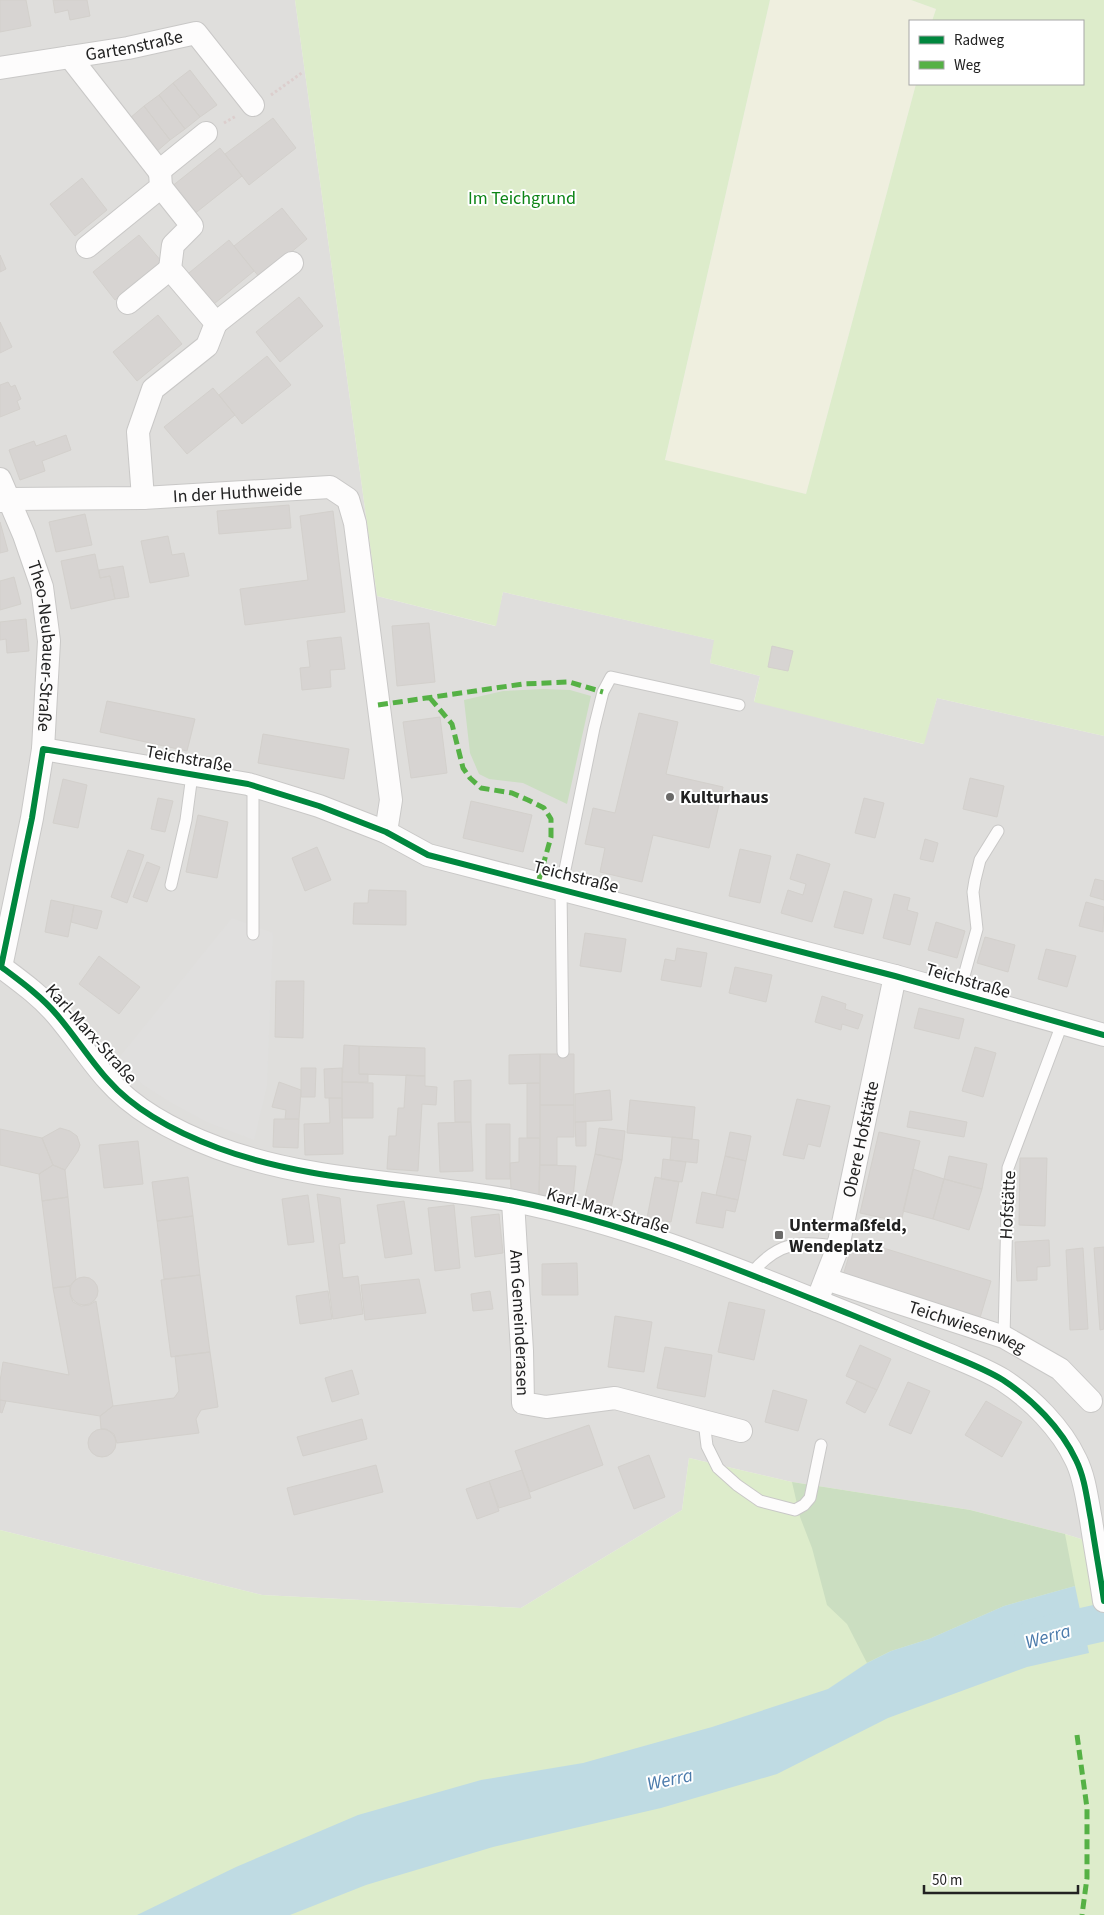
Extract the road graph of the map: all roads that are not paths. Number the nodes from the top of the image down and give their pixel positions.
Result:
1 (70, 57) junction
2 (0, 68) edge
3 (253, 105) dead end
4 (206, 133) dead end
5 (160, 179) junction
6 (87, 247) dead end
7 (292, 263) dead end
8 (170, 269) junction
9 (128, 303) dead end
10 (216, 323) junction
11 (3, 493) edge
12 (143, 498) junction
13 (739, 705) dead end
14 (43, 749) junction
15 (192, 775) junction
16 (254, 786) junction
17 (998, 831) dead end
18 (386, 832) junction
19 (171, 885) dead end
20 (561, 889) junction
21 (253, 934) dead end
22 (0, 967) edge
23 (895, 976) junction
24 (958, 994) junction
25 (1062, 1024) junction
26 (1104, 1035) edge
27 (563, 1052) dead end
28 (513, 1201) junction
29 (838, 1247) junction
30 (751, 1274) junction
31 (826, 1279) junction
32 (817, 1301) junction
33 (1004, 1337) junction
34 (1091, 1401) dead end
35 (704, 1421) junction
36 (741, 1431) dead end
37 (821, 1446) dead end
38 (1104, 1601) edge

1 - 2 street, Gartenstraße
1 - 3 street, Gartenstraße
1 - 5 street, Gartenstraße
4 - 5 street
5 - 6 street
5 - 8 street
7 - 10 street
8 - 9 street
8 - 10 street
10 - 12 street
11 - 12 street, In der Huthweide
11 - 14 street, Theo-Neubauer-Straße
12 - 18 street, In der Huthweide
13 - 20 lane
14 - 15 street, Teichstraße
14 - 22 street, Theo-Neubauer-Straße
15 - 16 street, Teichstraße
15 - 19 lane
16 - 18 street, Teichstraße
16 - 21 lane
17 - 24 lane
18 - 20 street, Teichstraße
20 - 23 street, Teichstraße
20 - 27 lane
22 - 28 street, Karl-Marx-Straße
23 - 24 street, Teichstraße
23 - 29 street, Obere Hofstätte
24 - 25 street, Teichstraße
25 - 26 street, Teichstraße
25 - 33 lane, Hofstätte
28 - 30 street, Karl-Marx-Straße
28 - 35 street, Am Gemeinderasen
29 - 30 lane
29 - 31 street, Obere Hofstätte
30 - 32 street, Karl-Marx-Straße
31 - 32 street, Obere Hofstätte
31 - 33 street, Teichwiesenweg
32 - 38 street, Karl-Marx-Straße
33 - 34 street, Teichwiesenweg
35 - 36 street, Am Gemeinderasen
35 - 37 lane

